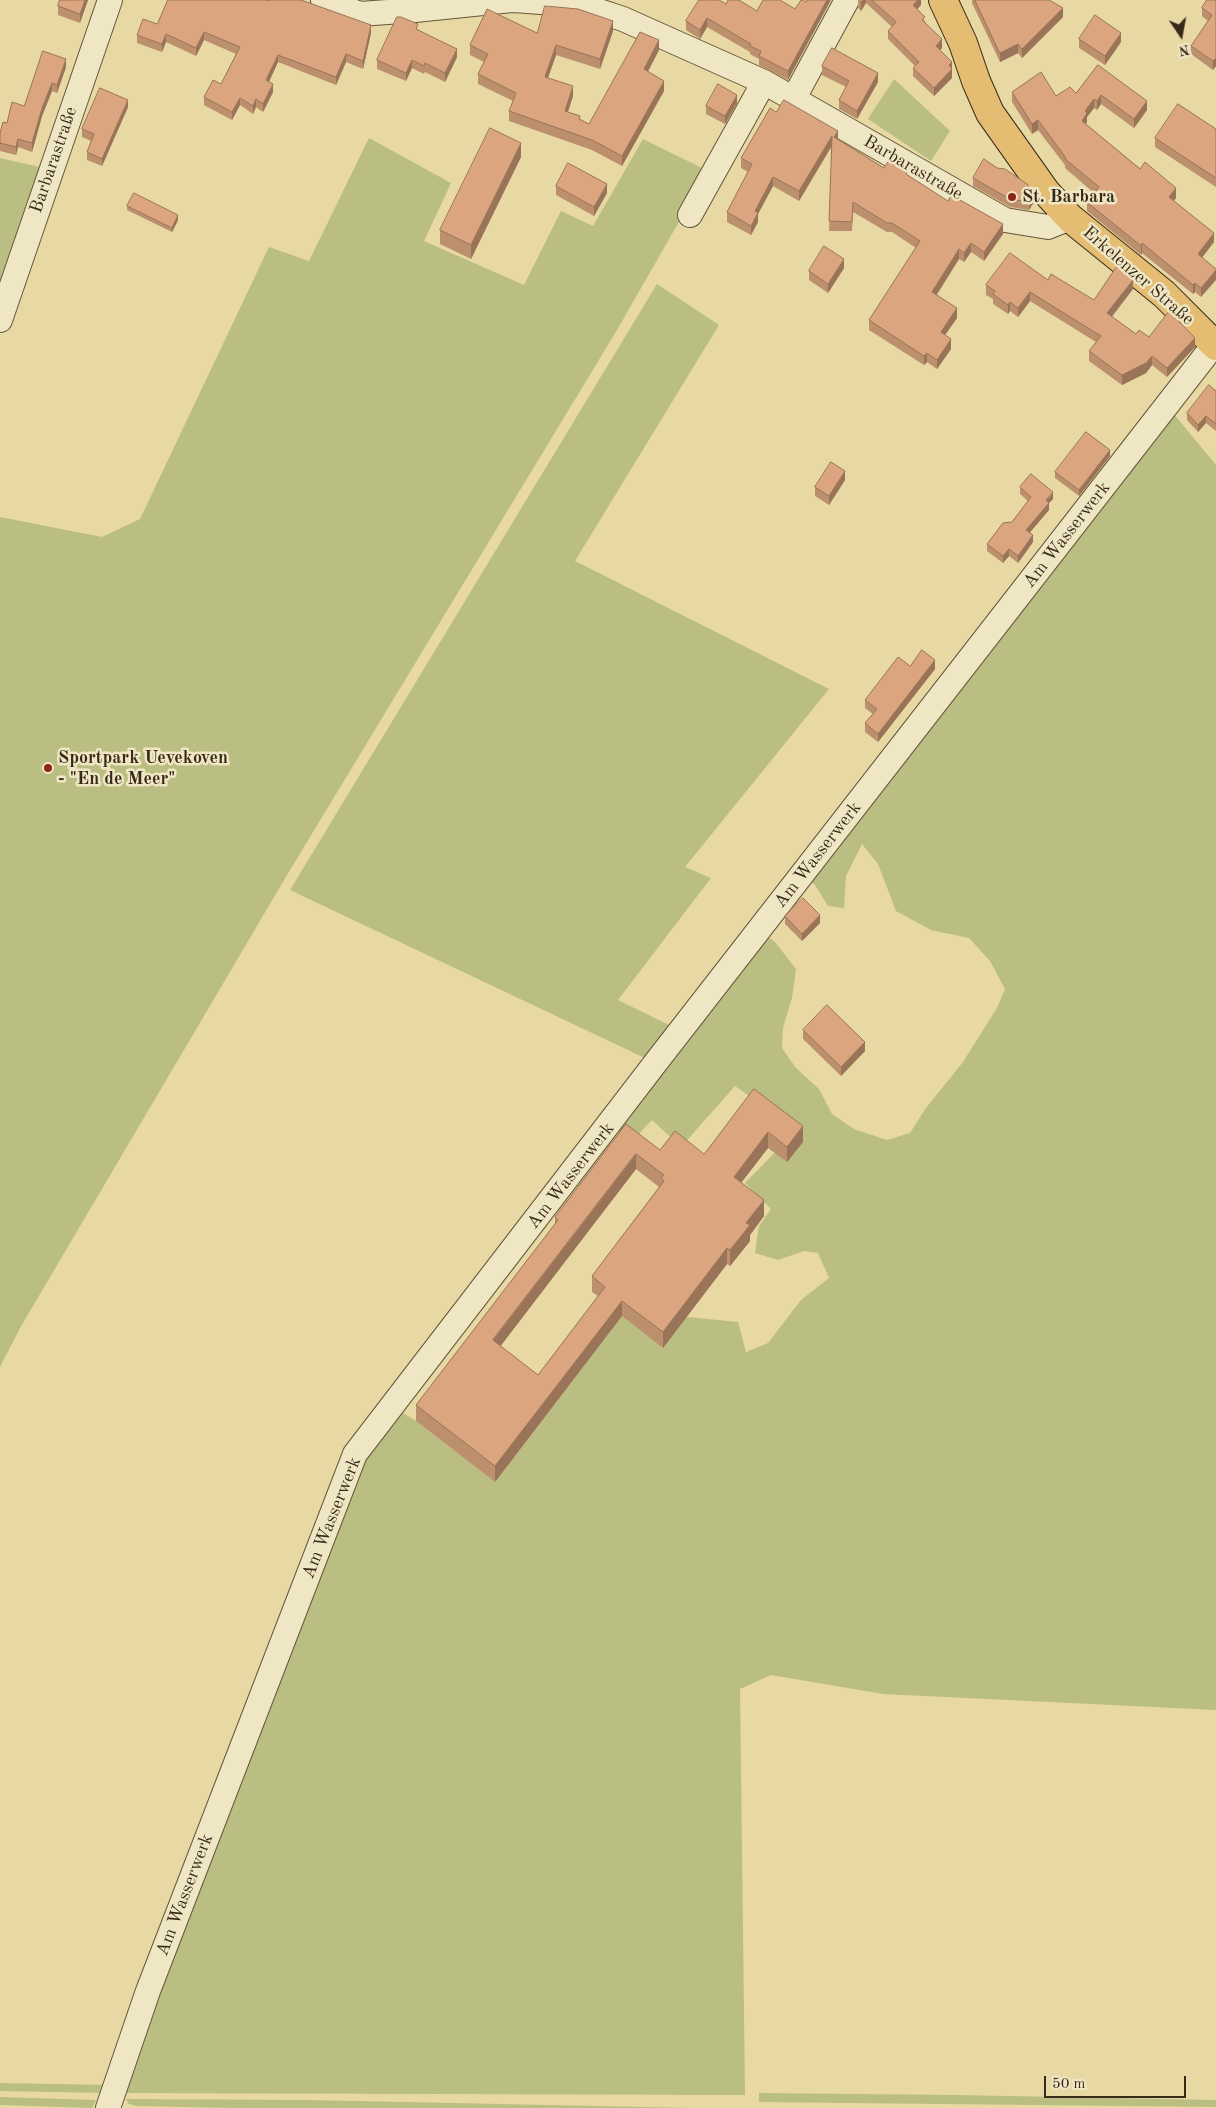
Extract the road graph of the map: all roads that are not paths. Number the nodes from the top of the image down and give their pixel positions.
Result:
1 (110, 0) edge
2 (323, 0) edge
3 (513, 0) edge
4 (848, 0) edge
5 (943, 0) edge
6 (581, 3) edge
7 (415, 5) edge
8 (764, 82) junction
9 (794, 98) junction
10 (690, 216) dead end
11 (1070, 218) junction
12 (0, 320) edge
13 (1216, 344) edge
14 (108, 2108) edge

1 - 12 street, Barbarastraße
2 - 7 street, Barbarastraße
3 - 6 street, Barbarastraße
3 - 7 street, Barbarastraße
4 - 9 street
5 - 11 main road, Erkelenzer Straße
6 - 8 street, Barbarastraße
8 - 9 street, Barbarastraße
8 - 10 street
9 - 11 street, Barbarastraße
11 - 13 main road, Erkelenzer Straße
13 - 14 street, Am Wasserwerk

